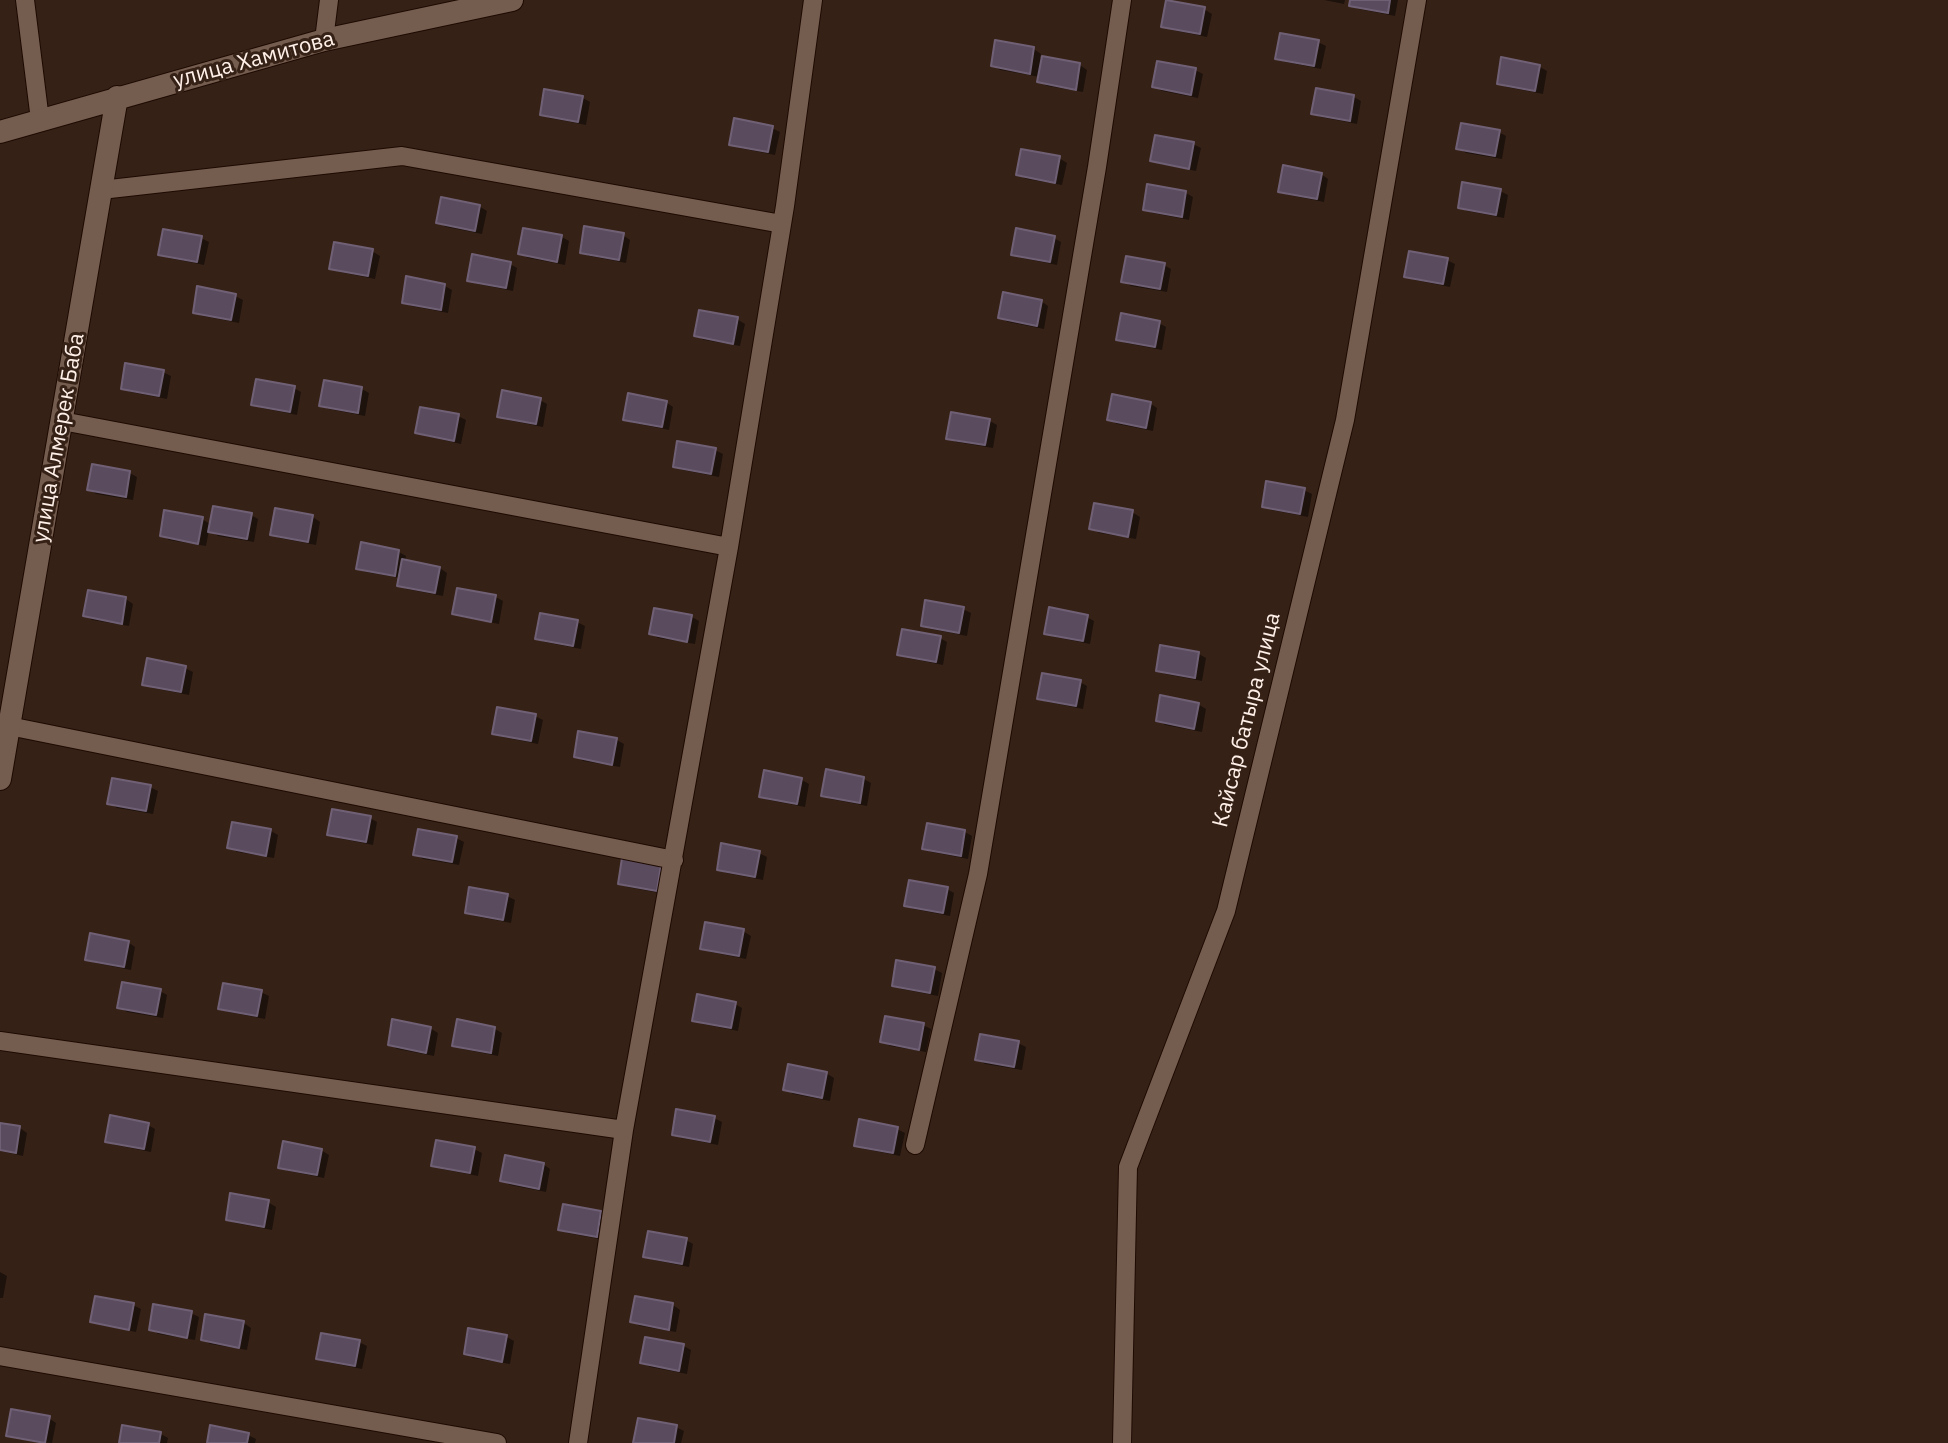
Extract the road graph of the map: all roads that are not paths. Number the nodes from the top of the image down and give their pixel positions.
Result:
1 (25, 0) edge
2 (329, 0) edge
3 (512, 0) edge
4 (813, 0) edge
5 (1122, 0) edge
6 (1417, 0) edge
7 (324, 40) junction
8 (117, 97) junction
9 (40, 120) junction
10 (0, 132) edge
11 (101, 190) junction
12 (782, 224) junction
13 (62, 421) junction
14 (729, 547) junction
15 (9, 726) junction
16 (0, 779) edge
17 (674, 860) junction
18 (0, 1041) edge
19 (624, 1130) junction
20 (915, 1145) dead end
21 (0, 1356) edge
22 (497, 1443) edge
23 (578, 1443) edge
24 (1122, 1443) edge

1 - 9 street
2 - 7 street
3 - 7 street, улица Хамитова
4 - 12 street
5 - 20 street
6 - 24 street, Кайсар батыра улица
7 - 8 street, улица Хамитова
8 - 9 street, улица Хамитова
8 - 11 street, улица Алмерек Баба
9 - 10 street, улица Хамитова
11 - 12 street
11 - 13 street, улица Алмерек Баба
12 - 14 street
13 - 14 street
13 - 15 street, улица Алмерек Баба
14 - 17 street
15 - 16 street, улица Алмерек Баба
15 - 17 street
17 - 19 street
18 - 19 street
19 - 23 street
21 - 22 street

